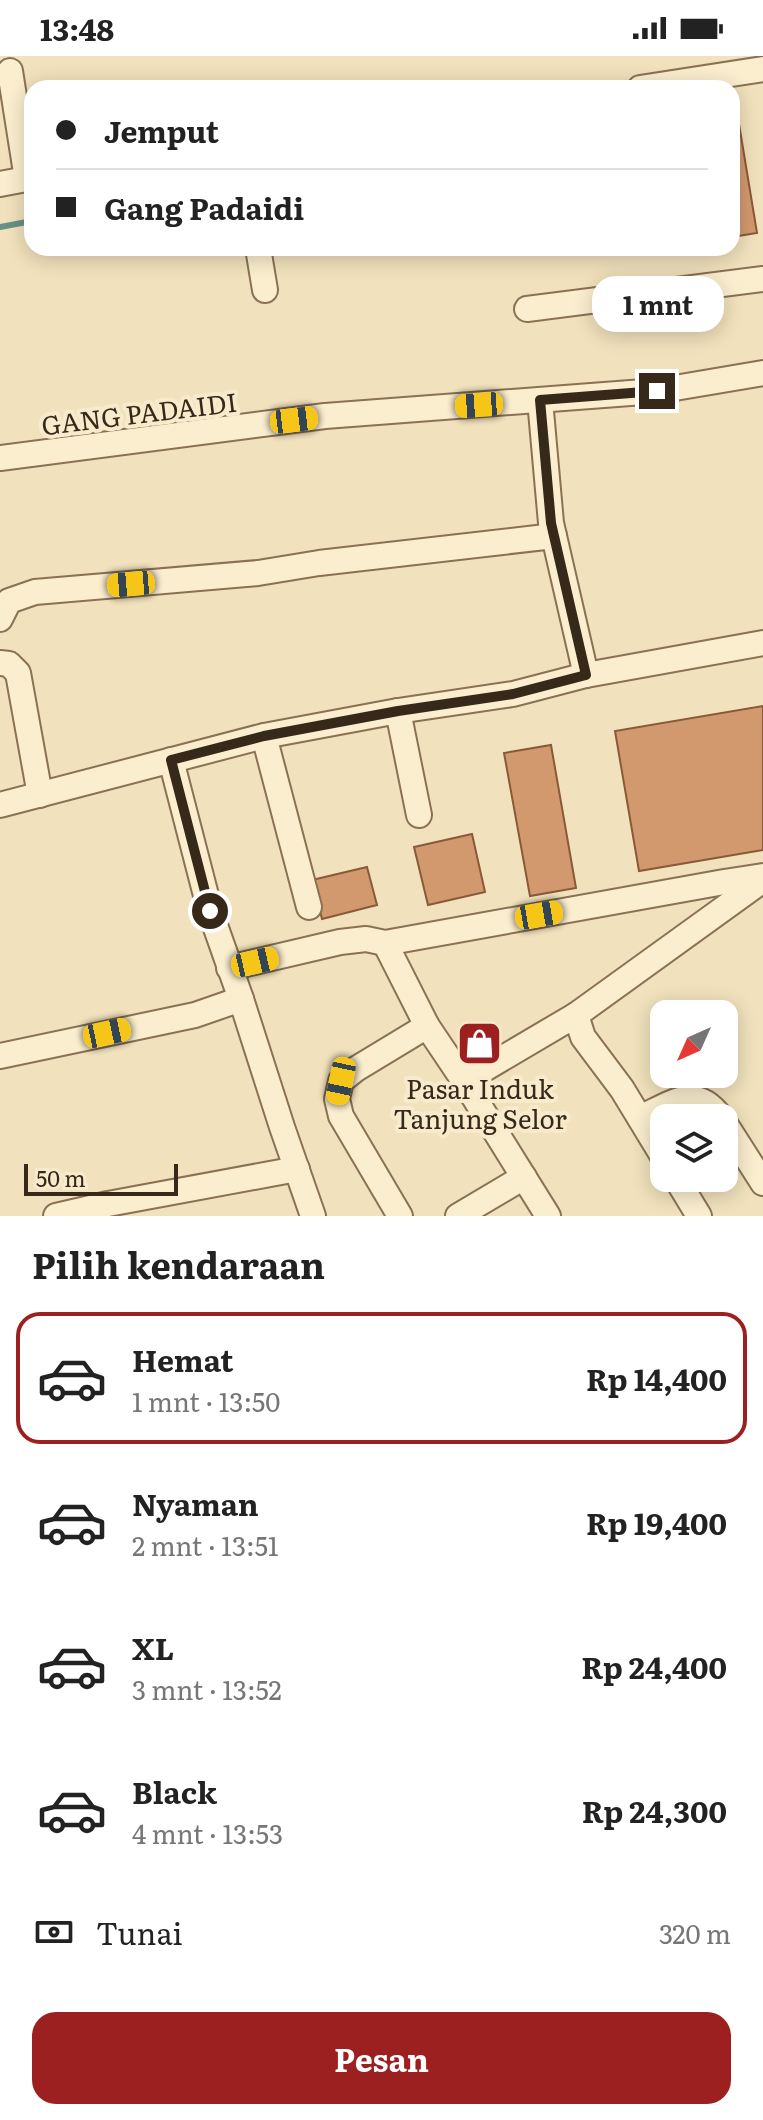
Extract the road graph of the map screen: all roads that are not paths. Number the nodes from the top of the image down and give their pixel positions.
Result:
1 (763, 69) edge
2 (10, 71) dead end
3 (692, 80) edge
4 (24, 151) edge
5 (24, 180) edge
6 (0, 184) edge
7 (259, 256) edge
8 (763, 279) edge
9 (265, 290) dead end
10 (527, 309) dead end
11 (763, 373) edge
12 (540, 400) junction
13 (0, 458) edge
14 (554, 536) junction
15 (0, 619) edge
16 (0, 629) edge
17 (763, 643) edge
18 (0, 663) edge
19 (586, 675) junction
20 (398, 711) junction
21 (264, 736) junction
22 (171, 760) junction
23 (40, 795) junction
24 (0, 805) edge
25 (419, 815) dead end
26 (763, 878) edge
27 (309, 907) dead end
28 (385, 943) junction
29 (229, 968) junction
30 (241, 999) junction
31 (576, 1015) junction
32 (427, 1026) junction
33 (0, 1056) edge
34 (464, 1081) junction
35 (670, 1104) edge
36 (710, 1104) edge
37 (650, 1113) edge
38 (640, 1118) junction
39 (650, 1135) edge
40 (738, 1144) edge
41 (297, 1169) junction
42 (524, 1177) junction
43 (763, 1183) edge
44 (684, 1192) edge
45 (56, 1216) edge
46 (313, 1216) edge
47 (400, 1216) edge
48 (458, 1216) edge
49 (548, 1216) edge
50 (699, 1216) edge

1 - 3 street
2 - 4 street
5 - 6 street
7 - 9 street
8 - 10 street
11 - 12 street, GANG PADAIDI
12 - 13 street, GANG PADAIDI
12 - 14 street
14 - 15 street
14 - 19 street
16 - 18 street
17 - 19 street
18 - 23 street
19 - 20 street
20 - 21 street
20 - 25 street
21 - 22 street
21 - 27 street
22 - 23 street
22 - 29 street
23 - 24 street
26 - 28 street
26 - 31 street
28 - 29 street
28 - 32 street
29 - 30 street
30 - 33 street
30 - 41 street
31 - 34 street
31 - 38 street
32 - 34 street
32 - 47 street
34 - 42 street
35 - 36 street
37 - 38 street
38 - 39 street
40 - 43 street
41 - 45 street
41 - 46 street
42 - 48 street
42 - 49 street
44 - 50 street

